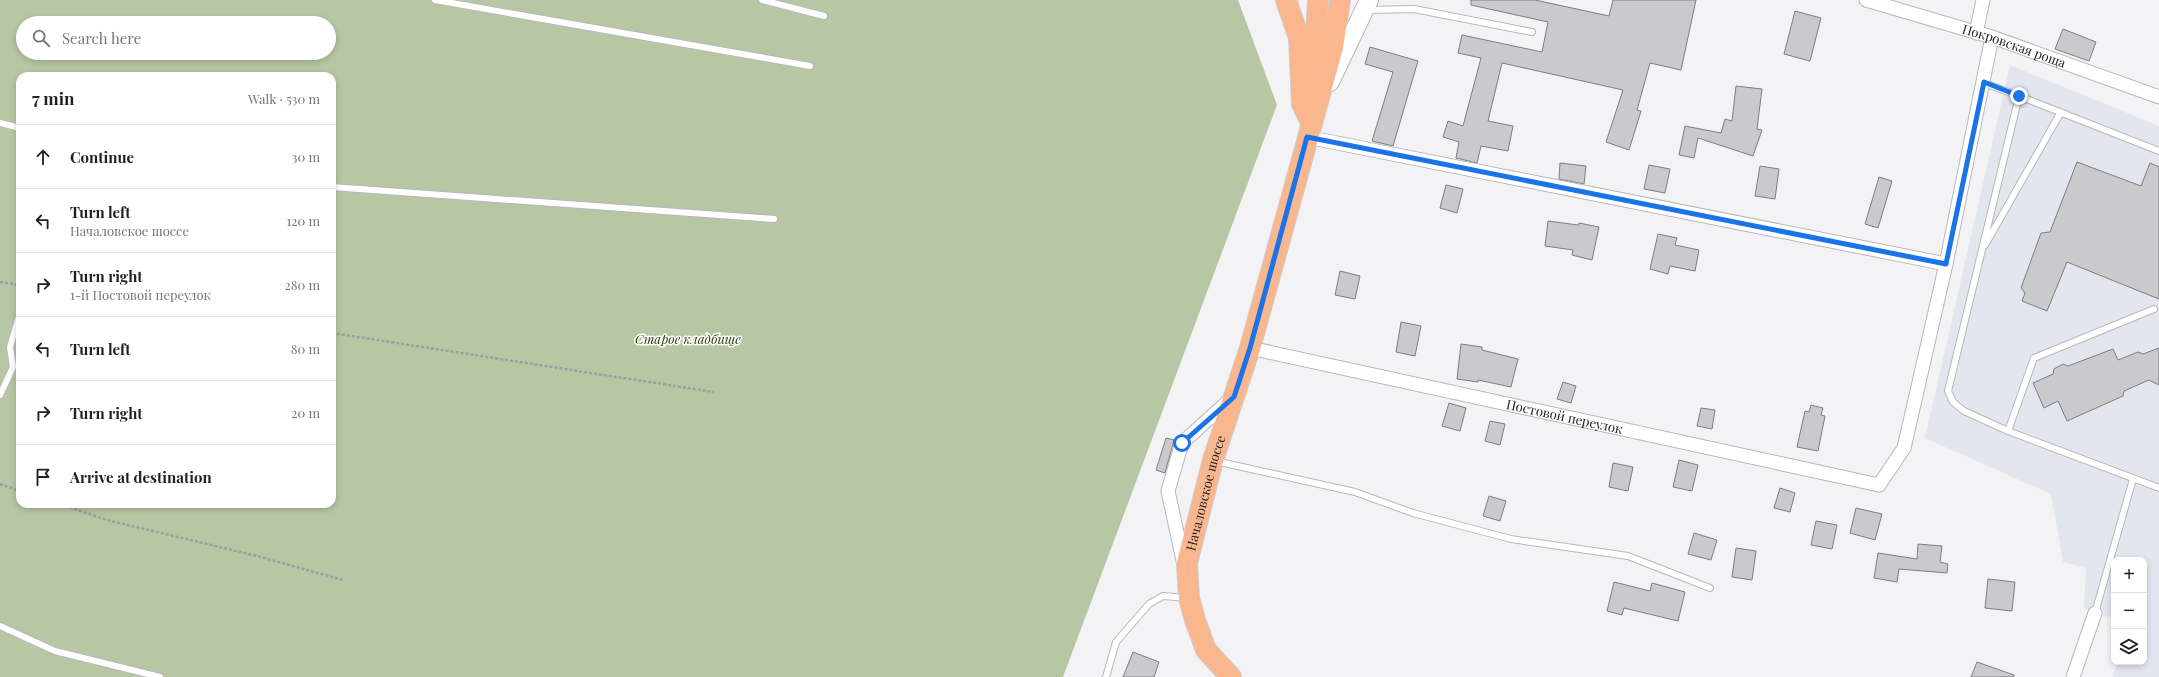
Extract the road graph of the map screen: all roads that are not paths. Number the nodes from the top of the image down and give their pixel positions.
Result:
1 (435, 0) edge
2 (762, 0) edge
3 (1286, 0) edge
4 (1318, 0) edge
5 (1340, 0) edge
6 (1866, 0) edge
7 (1983, 0) edge
8 (1366, 5) edge
9 (824, 16) dead end
10 (1532, 32) dead end
11 (1976, 33) junction
12 (1992, 37) junction
13 (810, 66) dead end
14 (1984, 82) junction
15 (2019, 96) junction
16 (2159, 97) edge
17 (2061, 112) junction
18 (0, 124) edge
19 (16, 127) edge
20 (1309, 130) junction
21 (2159, 151) edge
22 (336, 187) edge
23 (774, 219) dead end
24 (1982, 251) junction
25 (1946, 264) junction
26 (2154, 309) dead end
27 (16, 327) edge
28 (1250, 348) junction
29 (0, 395) edge
30 (1234, 397) junction
31 (2008, 431) junction
32 (1213, 460) junction
33 (2134, 479) junction
34 (2159, 488) edge
35 (1710, 588) dead end
36 (1189, 591) junction
37 (2095, 613) joint
38 (0, 626) edge
39 (160, 677) edge
40 (1106, 677) edge
41 (1231, 677) edge
42 (2073, 677) edge

1 - 13 lane
2 - 9 lane
3 - 20 main road
4 - 20 main road
5 - 20 main road, Началовское шоссе
6 - 11 street, Покровская роща
7 - 11 street
8 - 10 lane
8 - 20 main road
11 - 12 street, Покровская роща
12 - 14 street
12 - 16 street, Покровская роща
14 - 15 lane
14 - 25 street
15 - 17 lane
15 - 24 lane
17 - 21 lane
17 - 24 lane
18 - 19 lane
20 - 25 street
20 - 28 main road, Началовское шоссе
22 - 23 lane
24 - 31 lane
25 - 28 street, Постовой переулок
26 - 31 lane
27 - 29 lane
28 - 30 main road, Началовское шоссе
30 - 32 main road, Началовское шоссе
30 - 36 street
31 - 33 lane
32 - 35 lane
32 - 36 main road, Началовское шоссе
33 - 34 lane
33 - 37 lane
36 - 40 lane
36 - 41 main road, Началовское шоссе
37 - 42 street
38 - 39 lane

